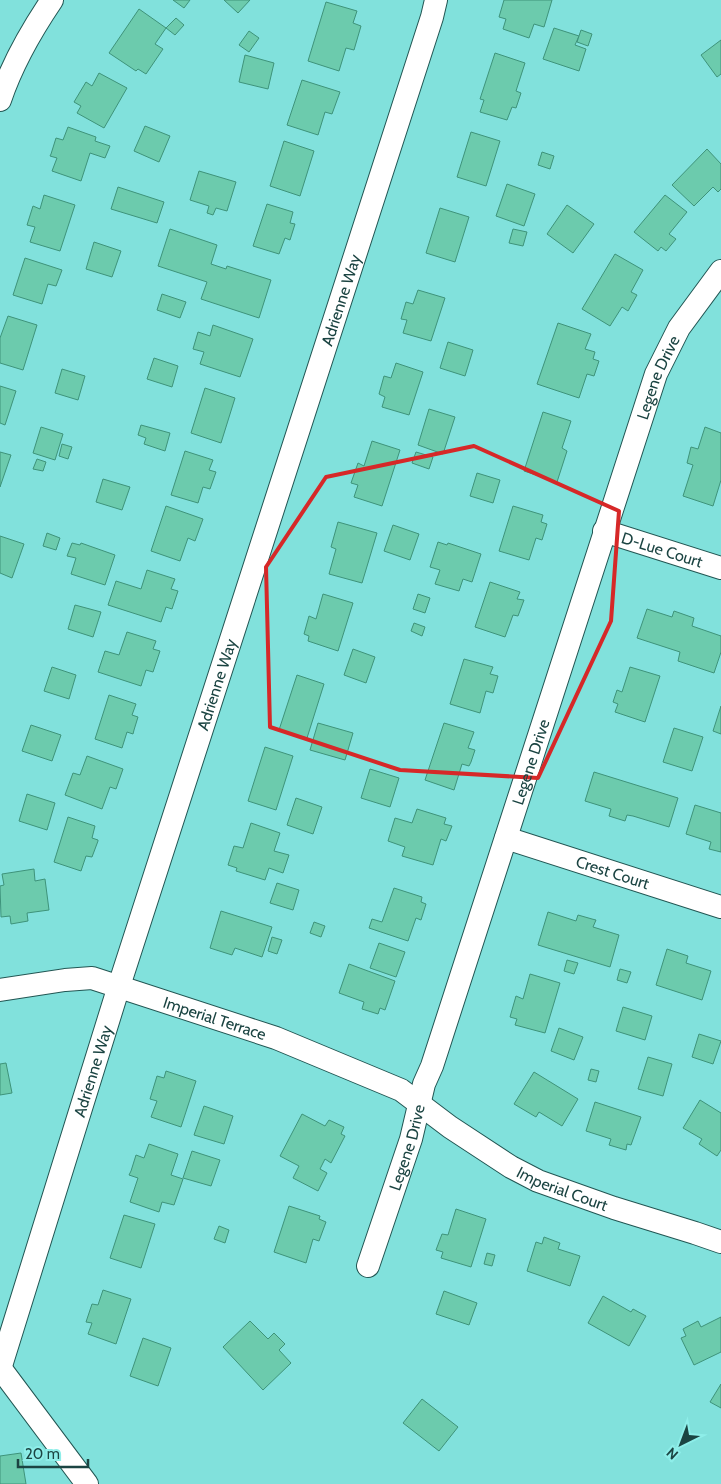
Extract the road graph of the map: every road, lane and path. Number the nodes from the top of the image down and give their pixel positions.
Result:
1 (52, 0) edge
2 (436, 0) edge
3 (0, 100) edge
4 (721, 271) edge
5 (604, 531) junction
6 (721, 568) edge
7 (506, 838) junction
8 (721, 907) edge
9 (119, 986) junction
10 (0, 990) edge
11 (419, 1104) junction
12 (721, 1242) edge
13 (368, 1266) dead end
14 (0, 1369) edge
15 (87, 1484) edge

1 - 3 street
2 - 9 street, Adrienne Way
4 - 5 street, Legene Drive
5 - 6 street, D-Lue Court
5 - 7 street, Legene Drive
7 - 8 street, Crest Court
7 - 11 street, Legene Drive
9 - 10 street, Imperial Terrace
9 - 11 street, Imperial Terrace
9 - 14 street, Adrienne Way
11 - 12 street, Imperial Court
11 - 13 street, Legene Drive
14 - 15 street

